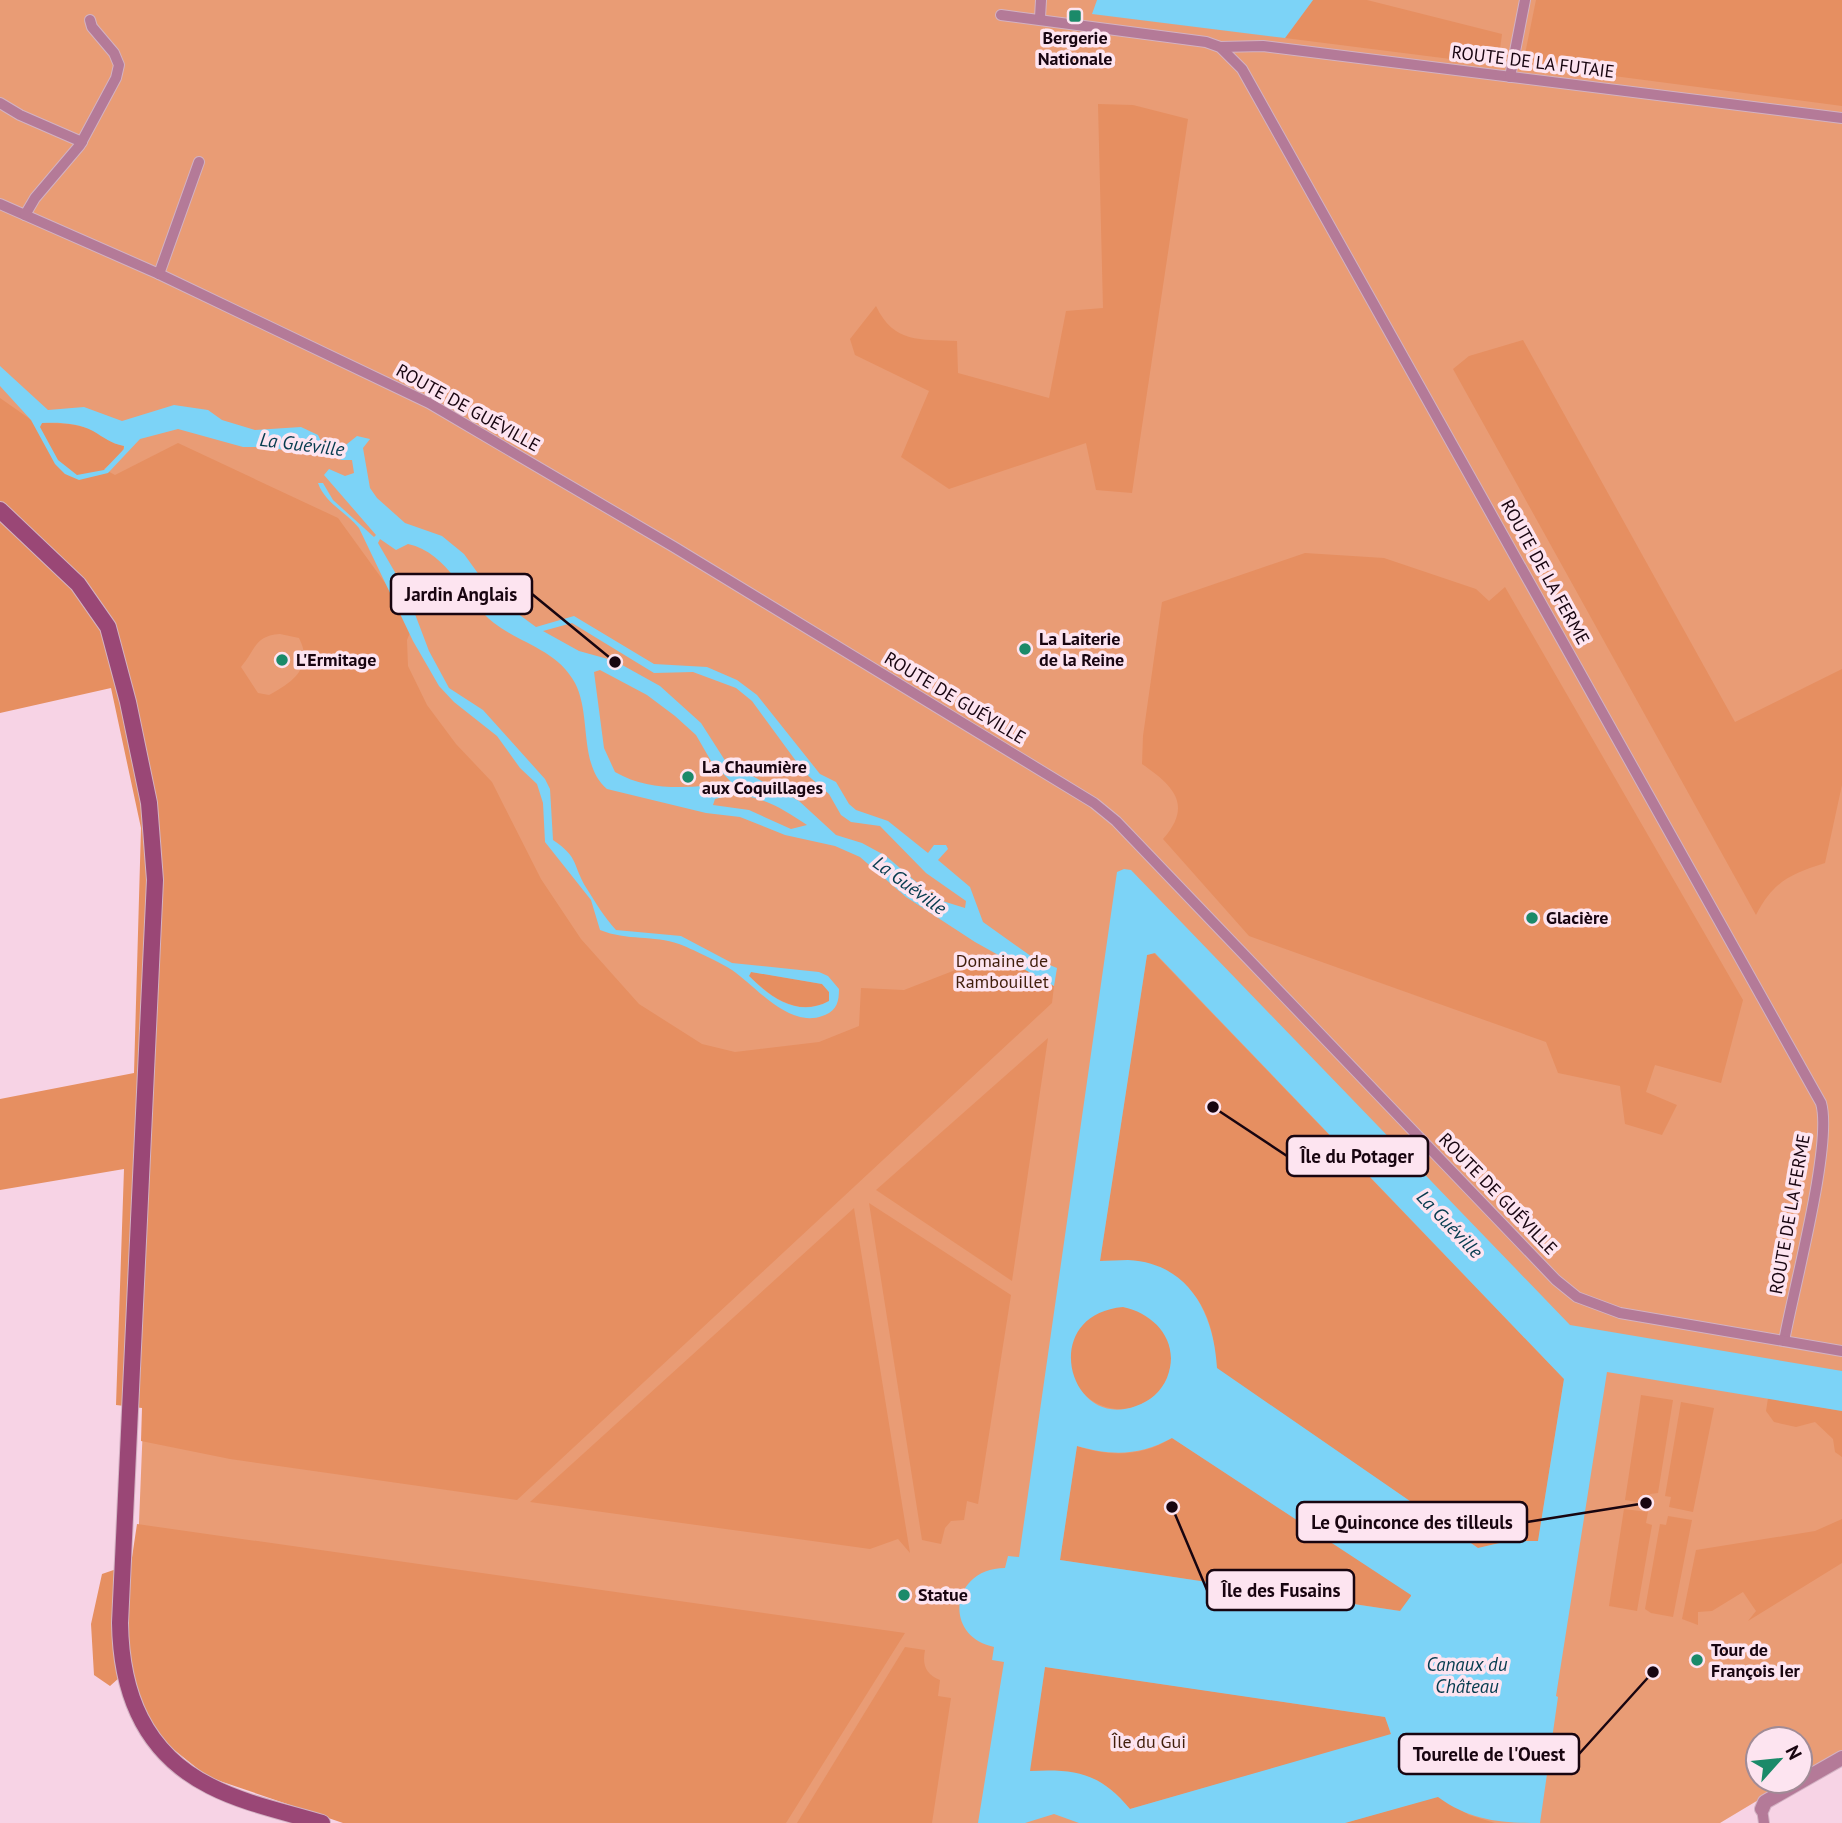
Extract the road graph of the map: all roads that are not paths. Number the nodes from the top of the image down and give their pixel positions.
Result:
1 (1041, 0) edge
2 (1525, 0) edge
3 (1001, 15) dead end
4 (1040, 18) junction
5 (90, 20) dead end
6 (1220, 47) junction
7 (1510, 77) junction
8 (0, 103) edge
9 (1842, 118) edge
10 (82, 142) junction
11 (199, 162) dead end
12 (0, 204) edge
13 (25, 215) junction
14 (159, 274) junction
15 (0, 510) edge
16 (1784, 1341) junction
17 (1842, 1351) edge
18 (1842, 1758) edge
19 (1763, 1816) edge
20 (322, 1823) edge

1 - 4 street
2 - 7 street
3 - 4 street
4 - 6 street
5 - 10 street
6 - 7 street, ROUTE DE LA FUTAIE
6 - 16 street, ROUTE DE LA FERME
7 - 9 street, ROUTE DE LA FUTAIE
8 - 10 street
10 - 13 street
11 - 14 street
12 - 13 street, ROUTE DE GUÉVILLE
13 - 14 street, ROUTE DE GUÉVILLE
14 - 16 street, ROUTE DE GUÉVILLE
15 - 20 main road
16 - 17 street, ROUTE DE GUÉVILLE
18 - 19 street

